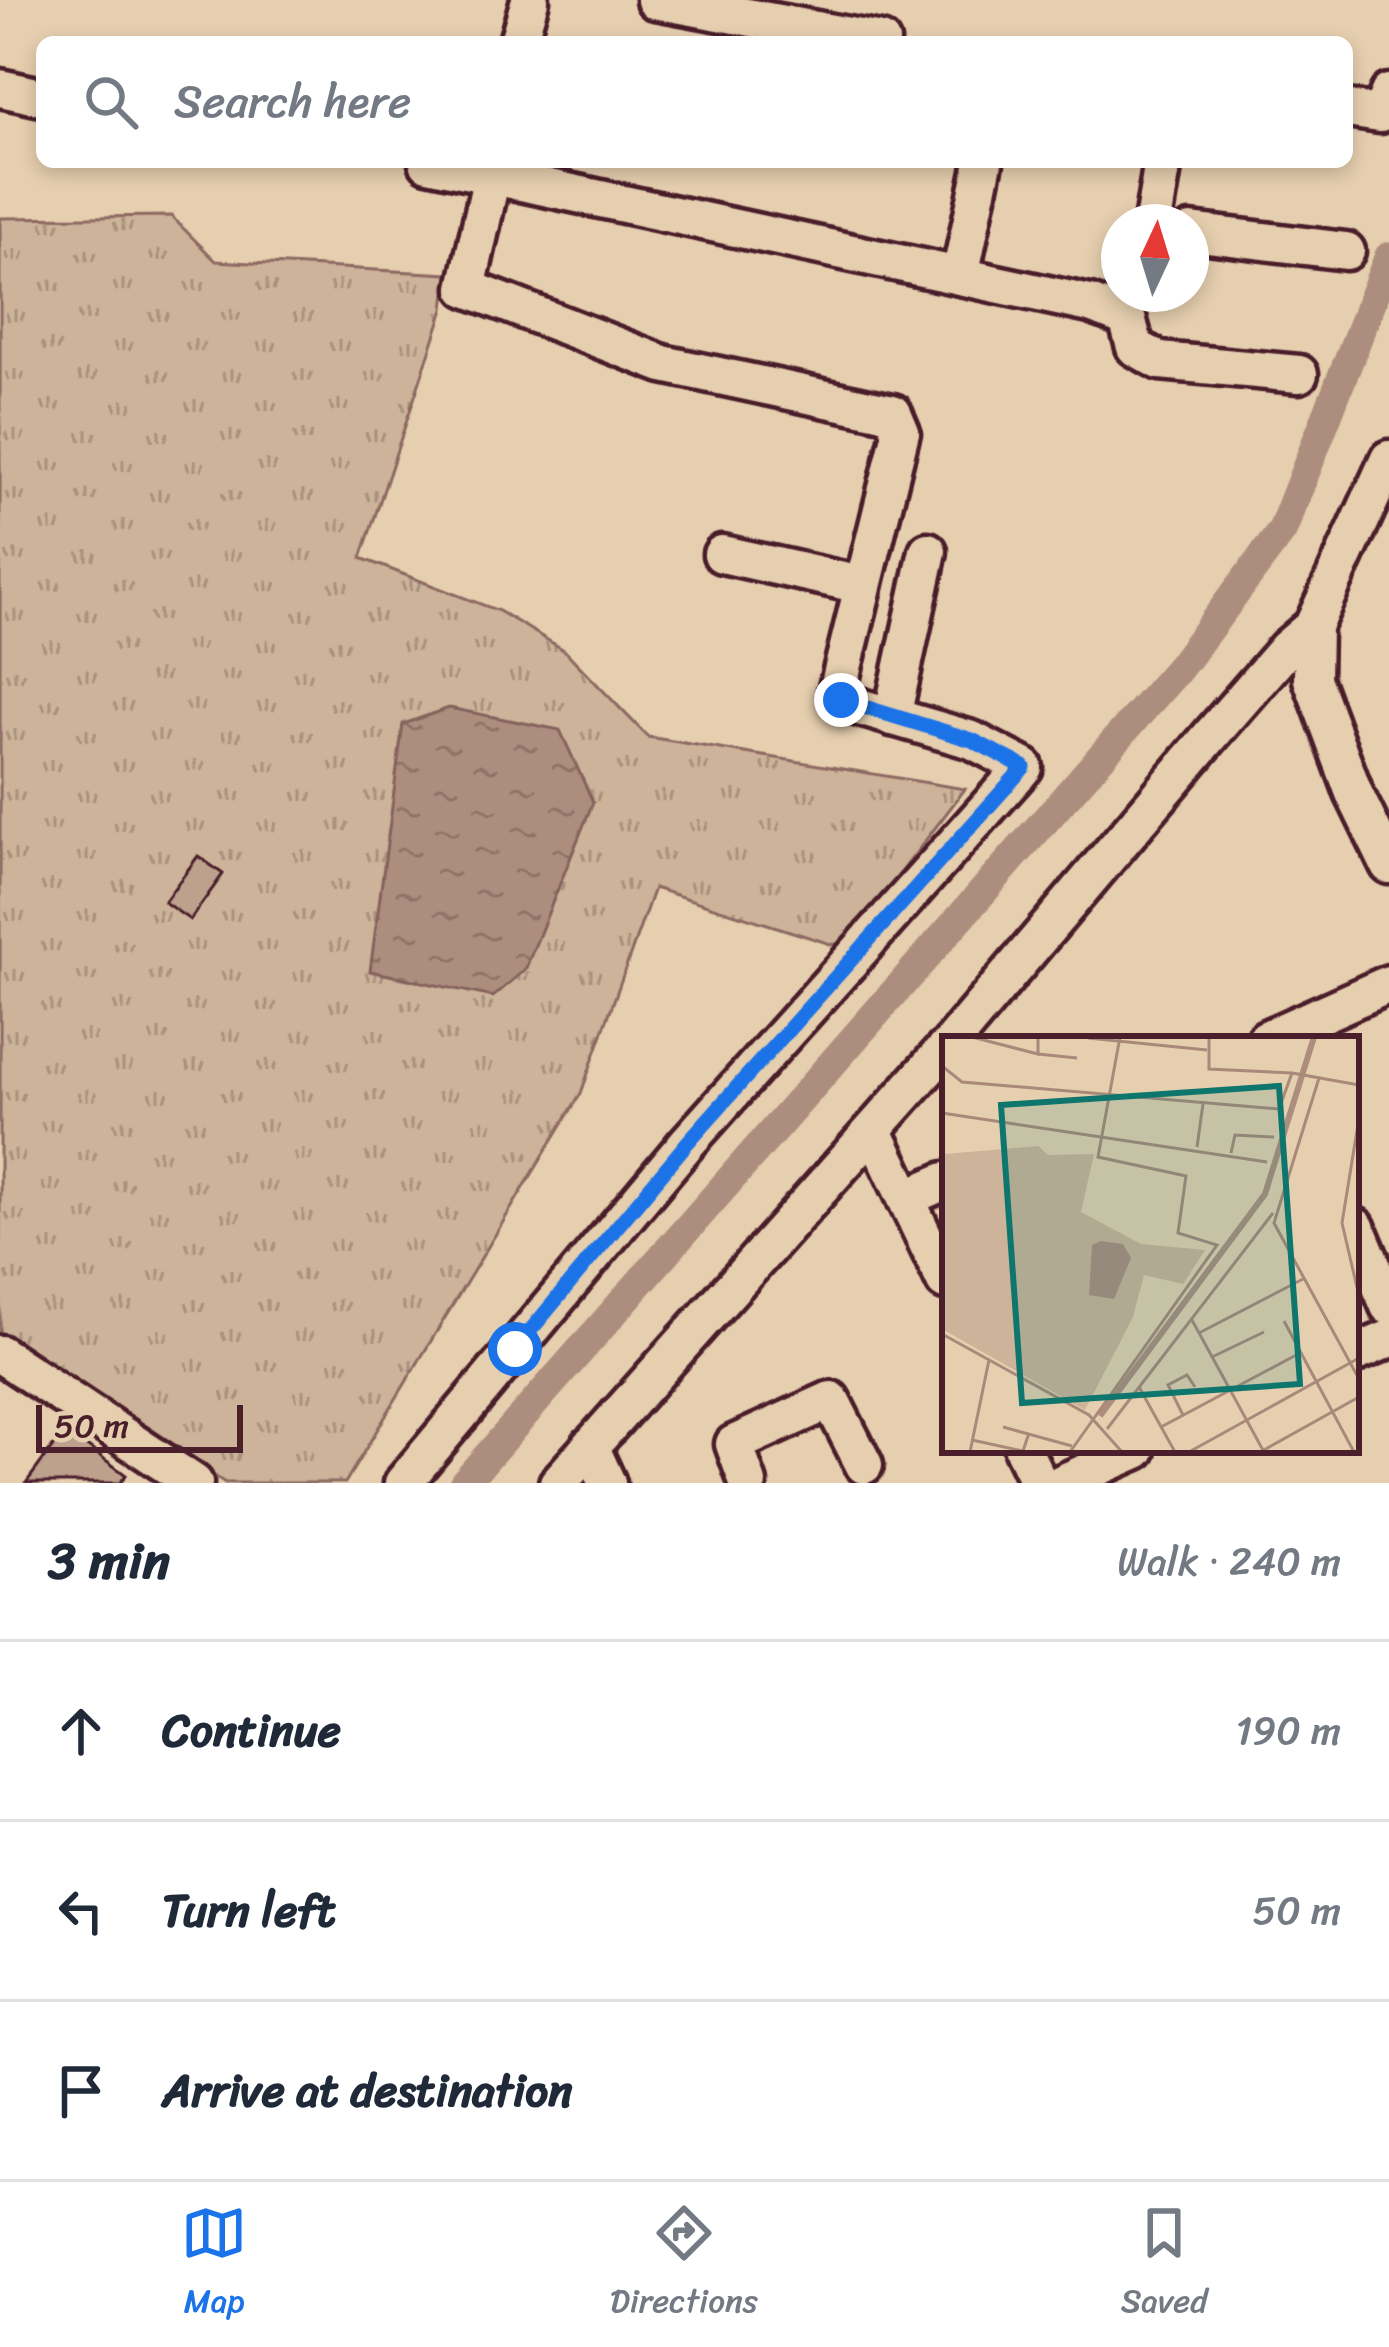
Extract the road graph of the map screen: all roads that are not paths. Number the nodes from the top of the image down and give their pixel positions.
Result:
1 (530, 0) edge
2 (656, 0) edge
3 (520, 36) edge
4 (849, 36) edge
5 (0, 88) edge
6 (1389, 93) edge
7 (36, 96) edge
8 (1353, 110) edge
9 (494, 168) edge
10 (498, 168) edge
11 (983, 168) edge
12 (1162, 168) edge
13 (1156, 204) edge
14 (1209, 234) edge
15 (1346, 251) dead end
16 (960, 276) junction
17 (1101, 305) edge
18 (1133, 312) edge
19 (1299, 374) dead end
20 (1389, 459) edge
21 (928, 551) dead end
22 (722, 554) dead end
23 (860, 585) junction
24 (1313, 626) junction
25 (892, 717) junction
26 (1389, 865) edge
27 (1389, 984) edge
28 (957, 1036) edge
29 (1273, 1036) edge
30 (942, 1052) edge
31 (874, 1131) junction
32 (942, 1182) edge
33 (907, 1198) junction
34 (1359, 1234) edge
35 (942, 1274) edge
36 (1389, 1306) edge
37 (1389, 1339) edge
38 (1359, 1353) edge
39 (0, 1354) edge
40 (590, 1447) junction
41 (1025, 1453) edge
42 (1130, 1453) edge
43 (864, 1465) dead end
44 (194, 1483) edge
45 (403, 1483) edge
46 (558, 1483) edge
47 (607, 1483) edge
48 (748, 1483) edge
49 (1039, 1483) edge
50 (1062, 1483) edge

1 - 3 street
2 - 4 street
5 - 7 street
6 - 8 street
9 - 23 street
10 - 16 street
11 - 16 street
12 - 13 street
14 - 15 street
16 - 17 street
18 - 19 street
20 - 24 street
21 - 25 street
22 - 23 street
23 - 25 street
24 - 26 street
24 - 28 street
25 - 45 street
27 - 29 street
30 - 31 street
31 - 33 street
31 - 40 street
32 - 33 street
33 - 35 street
34 - 36 street
37 - 38 street
39 - 44 street
40 - 46 street
40 - 47 street
41 - 49 street
42 - 50 street
43 - 48 street

